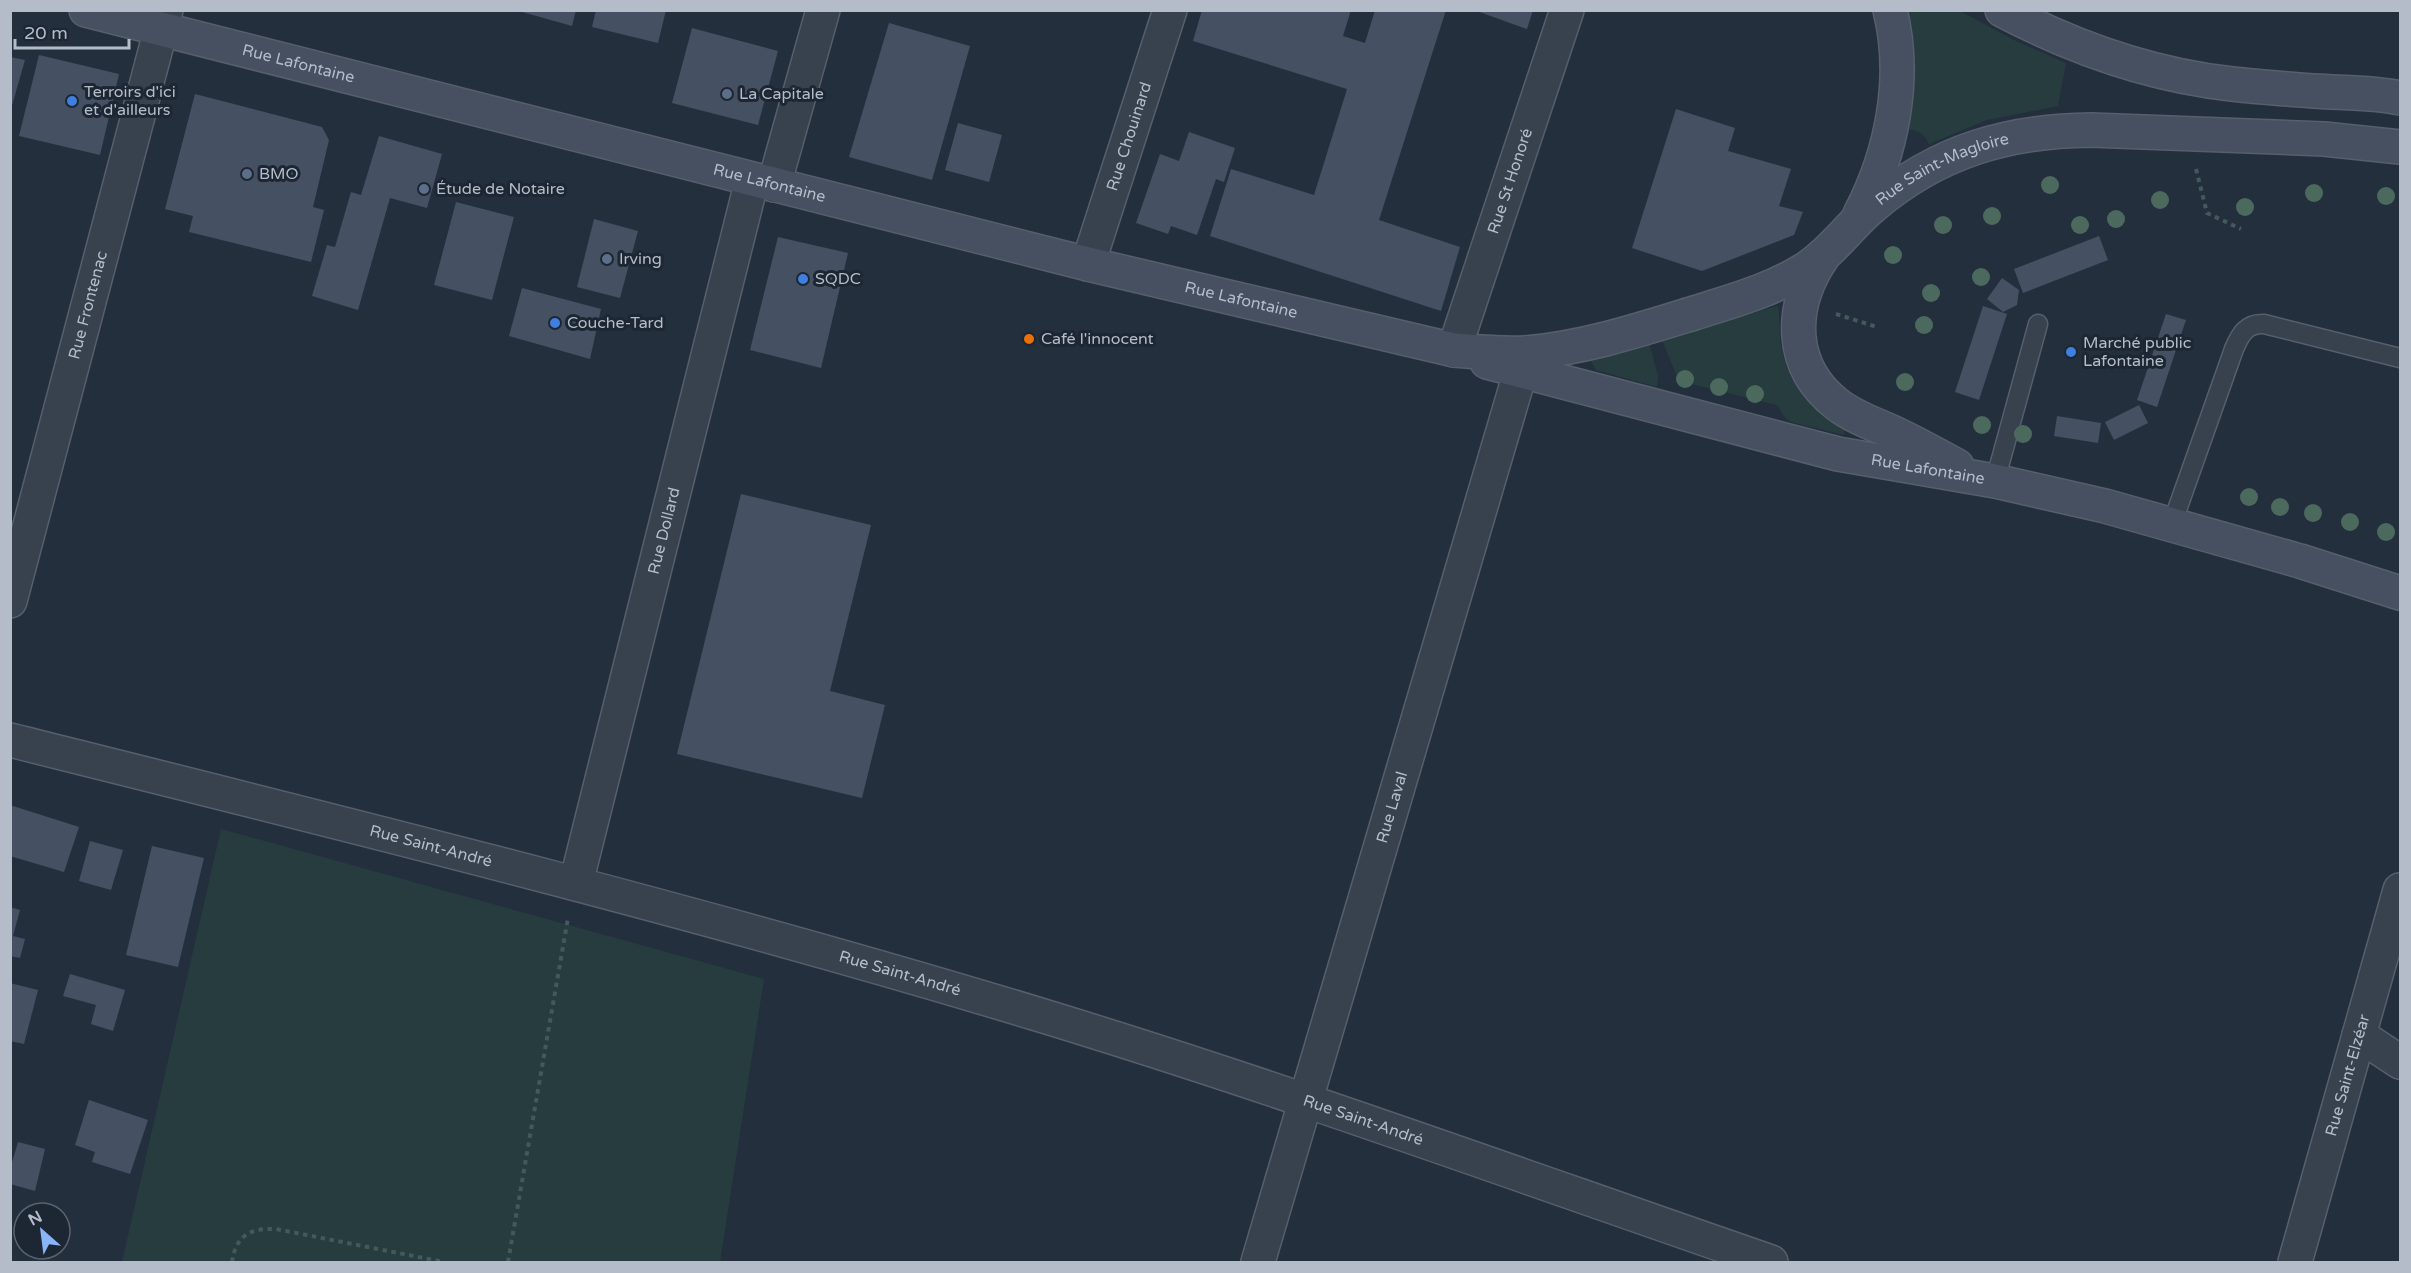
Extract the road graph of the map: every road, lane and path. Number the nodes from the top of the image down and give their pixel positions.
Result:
1 (86, 10) edge
2 (823, 10) edge
3 (1170, 10) edge
4 (1567, 10) edge
5 (1890, 10) edge
6 (2002, 10) edge
7 (163, 20) edge
8 (2400, 98) edge
9 (2400, 147) edge
10 (2196, 168) dead end
11 (763, 182) junction
12 (1854, 223) junction
13 (2241, 229) dead end
14 (1823, 257) junction
15 (1088, 264) junction
16 (1848, 318) dead end
17 (2038, 324) dead end
18 (1877, 327) dead end
19 (1454, 350) junction
20 (2400, 358) edge
21 (1522, 363) junction
22 (1987, 480) junction
23 (2172, 524) junction
24 (2400, 593) edge
25 (10, 601) edge
26 (10, 740) edge
27 (576, 883) junction
28 (2400, 890) edge
29 (2359, 1035) junction
30 (2400, 1062) edge
31 (1305, 1100) junction
32 (232, 1263) edge
33 (444, 1263) edge
34 (508, 1263) edge
35 (1258, 1263) edge
36 (1772, 1263) edge
37 (2295, 1263) edge

1 - 7 main road, Rue Lafontaine
2 - 11 street, Rue Dollard
3 - 15 street, Rue Chouinard
4 - 19 street, Rue St Honoré
5 - 12 main road
6 - 8 main road
7 - 11 main road, Rue Lafontaine
7 - 25 street, Rue Frontenac
9 - 12 main road, Rue Saint-Magloire
10 - 13 path
11 - 15 main road, Rue Lafontaine
11 - 27 street, Rue Dollard
12 - 14 main road, Rue Saint-Magloire
14 - 21 main road, Rue Saint-Magloire
14 - 22 main road
15 - 19 main road, Rue Lafontaine
16 - 18 path
17 - 22 lane
19 - 21 main road, Rue Lafontaine
20 - 23 lane
21 - 22 main road, Rue Lafontaine
21 - 31 street, Rue Laval
22 - 23 main road, Rue Lafontaine
23 - 24 main road, Rue Lafontaine
26 - 27 street, Rue Saint-André
27 - 31 street, Rue Saint-André
27 - 34 path
28 - 29 street, Rue Saint-Elzéar
29 - 30 street
29 - 37 street, Rue Saint-Elzéar
31 - 35 street, Rue Laval
31 - 36 street, Rue Saint-André
32 - 33 path

